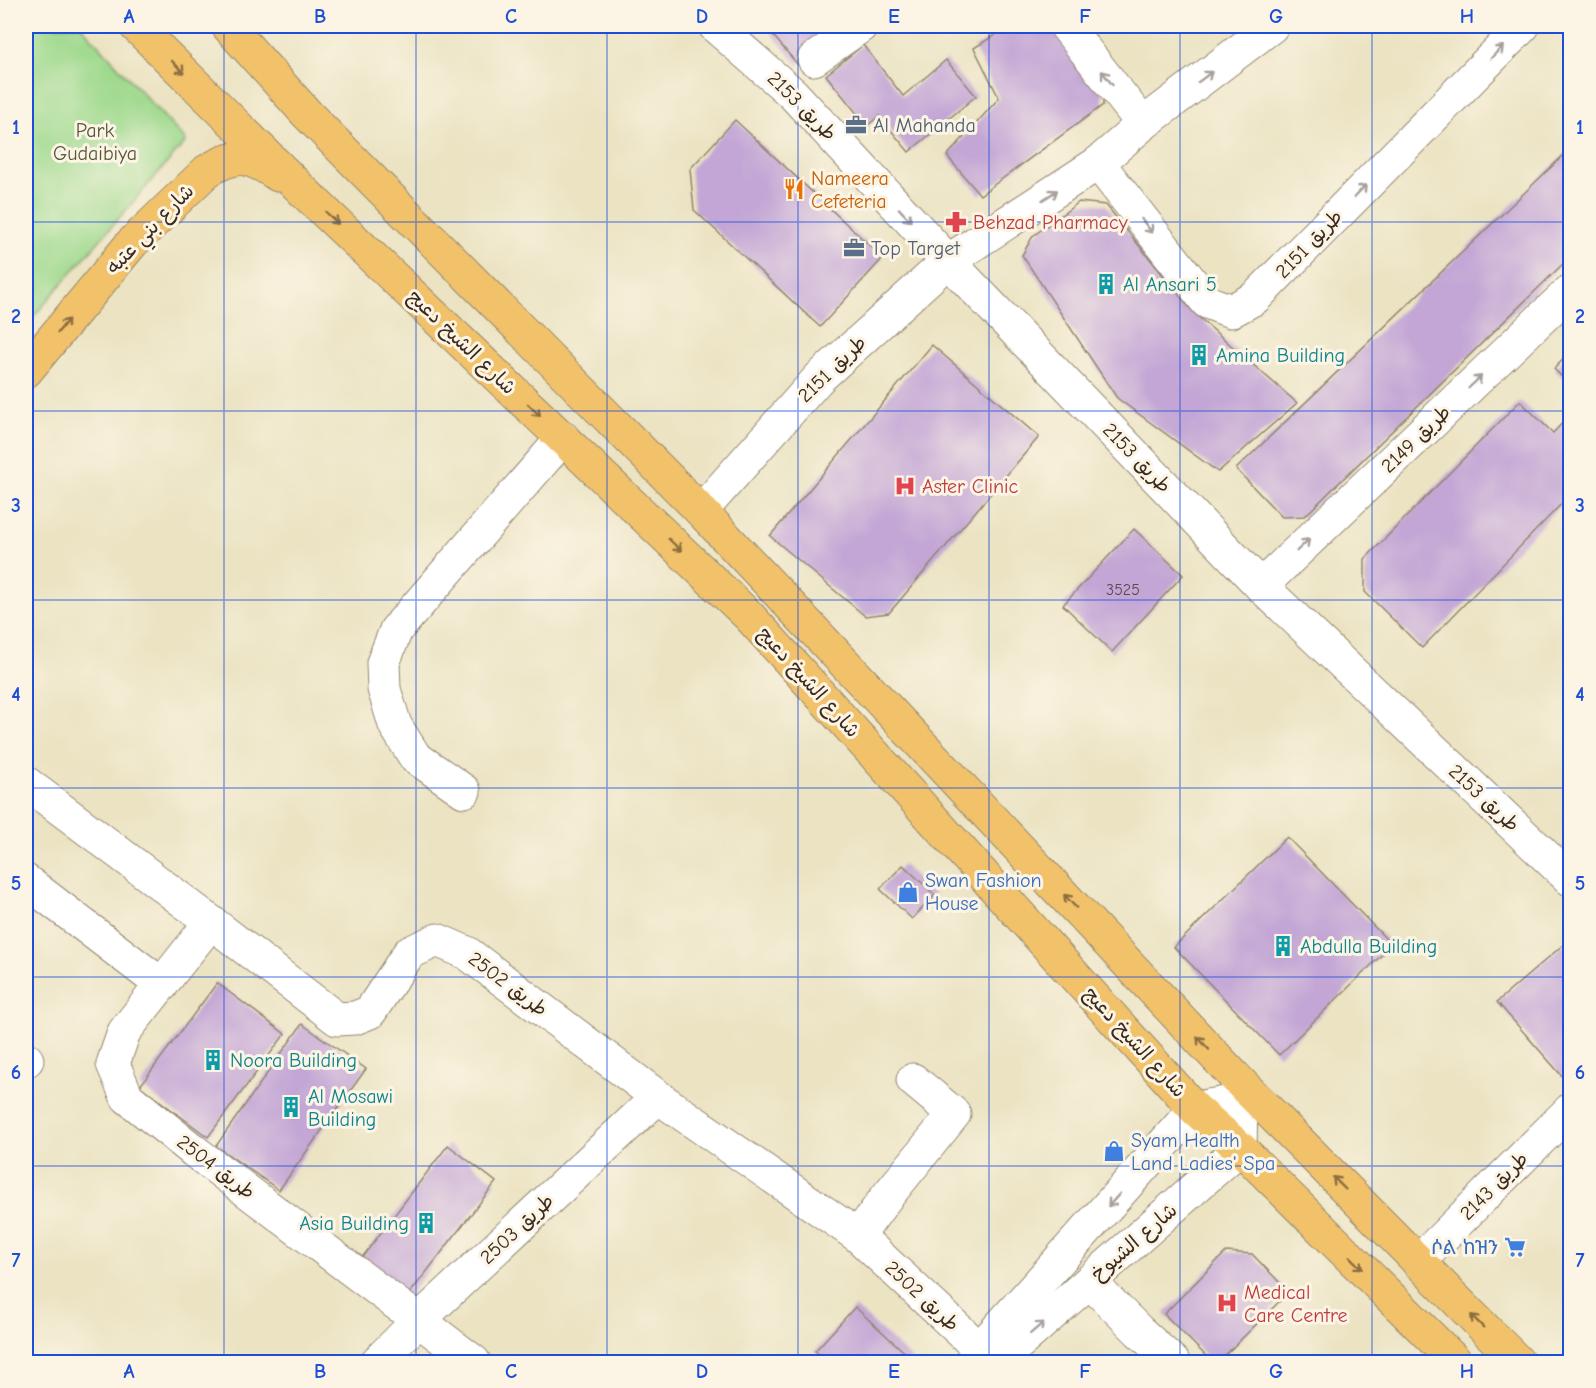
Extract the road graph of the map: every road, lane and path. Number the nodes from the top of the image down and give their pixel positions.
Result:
1 (136, 26) edge
2 (228, 26) edge
3 (715, 26) edge
4 (861, 26) edge
5 (1066, 26) edge
6 (1272, 26) edge
7 (1522, 26) edge
8 (814, 58) dead end
9 (1143, 124) junction
10 (1098, 163) junction
11 (303, 191) junction
12 (948, 261) junction
13 (1570, 291) edge
14 (26, 371) edge
15 (563, 438) junction
16 (701, 511) junction
17 (1261, 586) junction
18 (26, 783) edge
19 (464, 791) dead end
20 (1567, 869) edge
21 (26, 881) edge
22 (211, 922) junction
23 (162, 985) junction
24 (914, 1080) dead end
25 (1246, 1094) junction
26 (658, 1097) junction
27 (1195, 1109) junction
28 (1570, 1110) edge
29 (1240, 1148) junction
30 (858, 1236) junction
31 (1418, 1262) junction
32 (1090, 1282) junction
33 (419, 1320) junction
34 (984, 1359) edge
35 (377, 1362) edge
36 (474, 1362) edge
37 (1173, 1362) edge
38 (1456, 1362) edge
39 (1518, 1362) edge

1 -> 11 main road, شارع الشيخ دعيج
2 - 16 main road, شارع الشيخ دعيج
3 -> 12 street, طريق 2153
4 - 8 street
9 -> 5 street
9 -> 6 street, طريق 2151
10 -> 7 street, طريق 2151
9 - 10 street, طريق 2151
12 -> 10 street, طريق 2151
14 -> 11 main road, شارع بني عتبه
11 -> 15 main road, شارع الشيخ دعيج
12 - 16 street, طريق 2151
12 - 17 street, طريق 2153
17 -> 13 street, طريق 2149
15 - 19 street
15 -> 27 main road, شارع الشيخ دعيج
25 -> 16 main road, شارع الشيخ دعيج
17 - 20 street, طريق 2153
18 - 22 street, طريق 2502
21 - 23 street
22 - 23 street, طريق 2504
22 - 26 street, طريق 2502
23 - 33 street, طريق 2504
24 - 30 street
25 - 27 street
25 - 29 street
31 -> 25 main road, شارع الشيخ دعيج
26 - 30 street, طريق 2502
26 - 33 street, طريق 2503
27 - 29 main road, شارع الشيخ دعيج
27 -> 34 street, شارع الشيوخ
28 - 31 street, طريق 2143
29 - 32 street, شارع الشيوخ
29 -> 38 main road, شارع الشيخ دعيج
30 - 34 street, طريق 2502
39 -> 31 main road, شارع الشيخ دعيج
34 -> 32 street, شارع الشيوخ
32 - 37 street
33 - 35 street, طريق 2503
33 - 36 street, طريق 2504

